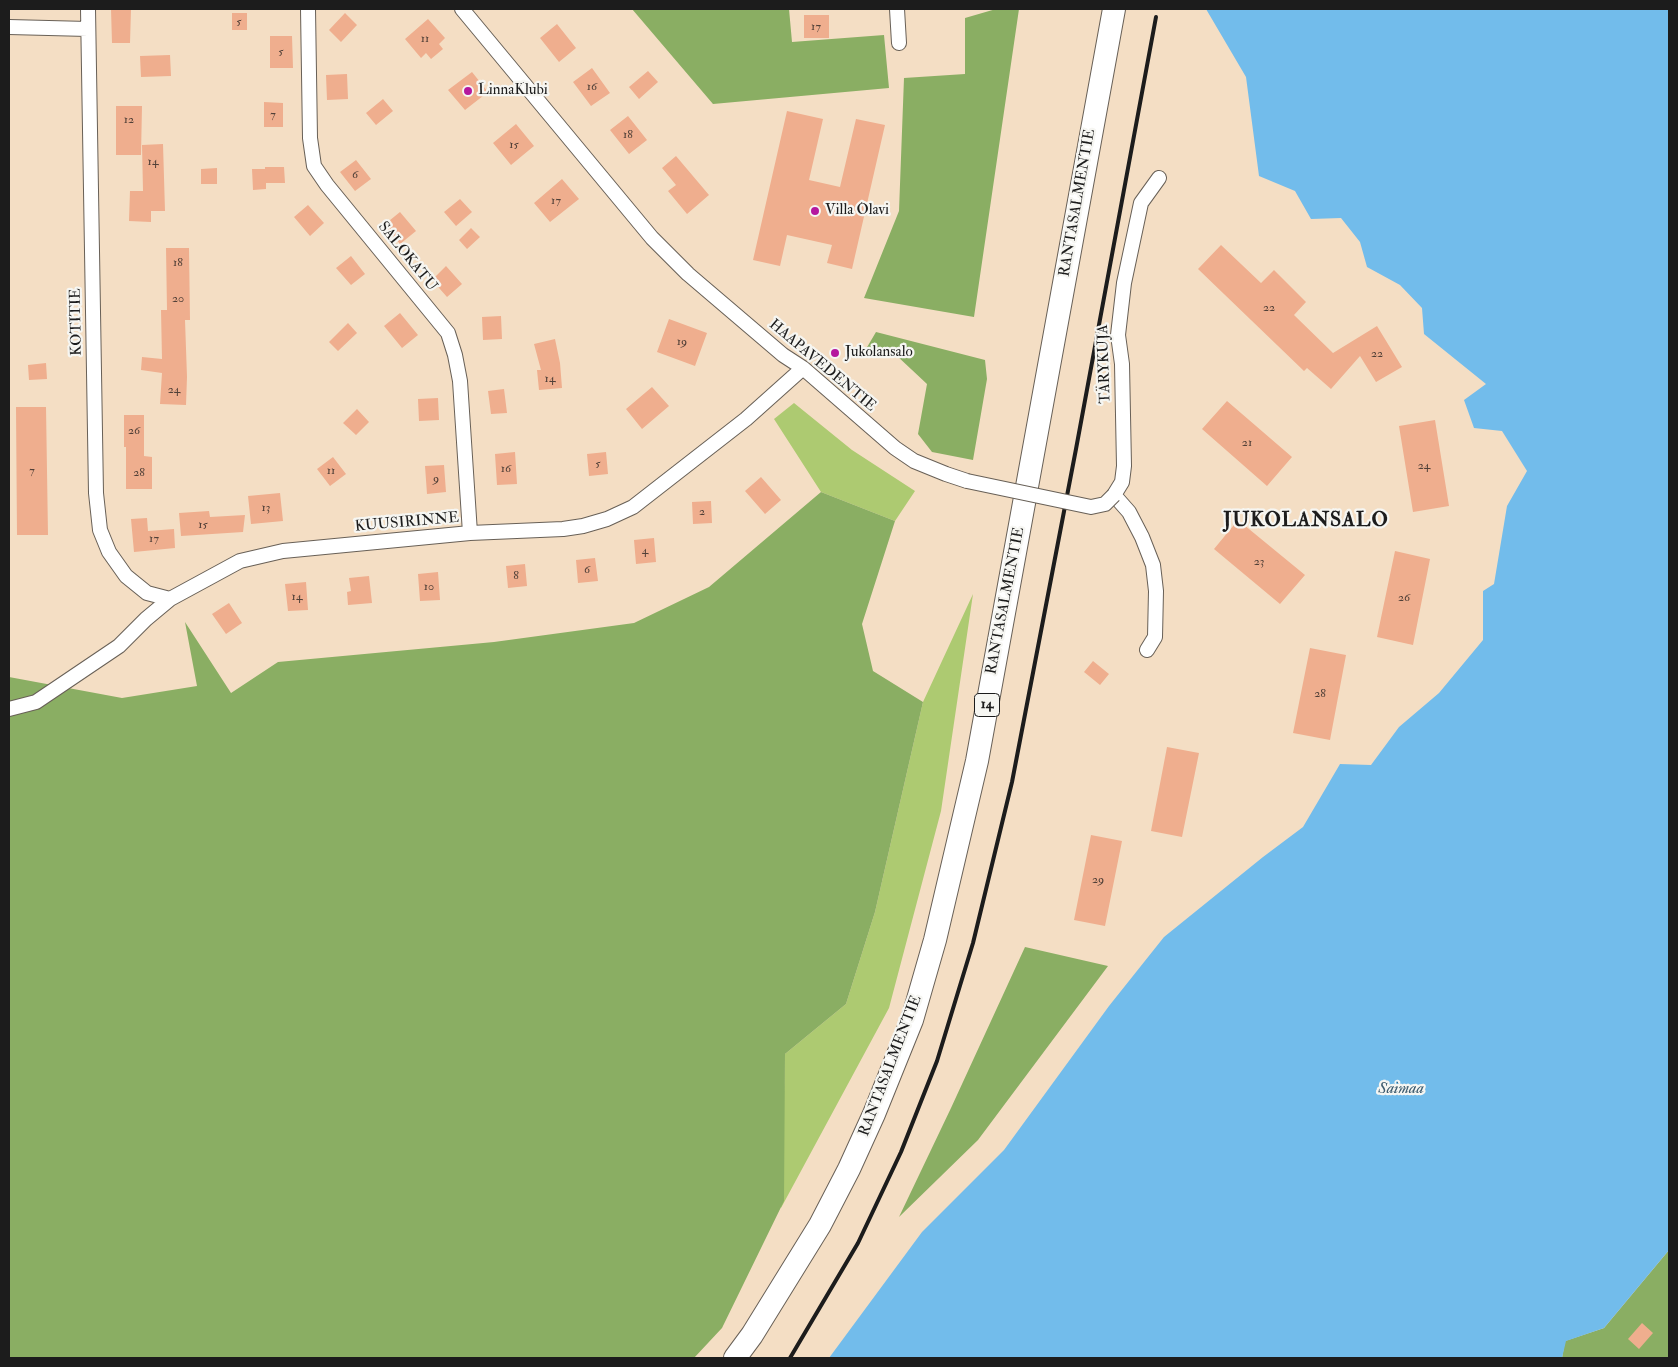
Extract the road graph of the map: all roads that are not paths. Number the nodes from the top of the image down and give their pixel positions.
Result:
1 (88, 9) edge
2 (308, 9) edge
3 (462, 9) edge
4 (897, 9) edge
5 (1114, 9) edge
6 (9, 27) edge
7 (88, 29) junction
8 (899, 42) dead end
9 (1159, 178) dead end
10 (803, 368) junction
11 (1114, 495) junction
12 (470, 533) junction
13 (170, 599) junction
14 (1147, 650) dead end
15 (9, 708) edge
16 (735, 1358) edge

1 - 7 street, KOTITIE
2 - 12 street, SALOKATU
3 - 10 street, HAAPAVEDENTIE
4 - 8 street
5 - 16 highway, RANTASALMENTIE / 14
6 - 7 street
7 - 13 street, KOTITIE
9 - 11 street, TÄRYKUJA
10 - 11 street, HAAPAVEDENTIE, bridge
10 - 12 street, KUUSIRINNE
11 - 14 street
12 - 13 street, KUUSIRINNE
13 - 15 street, KUUSIRINNE

